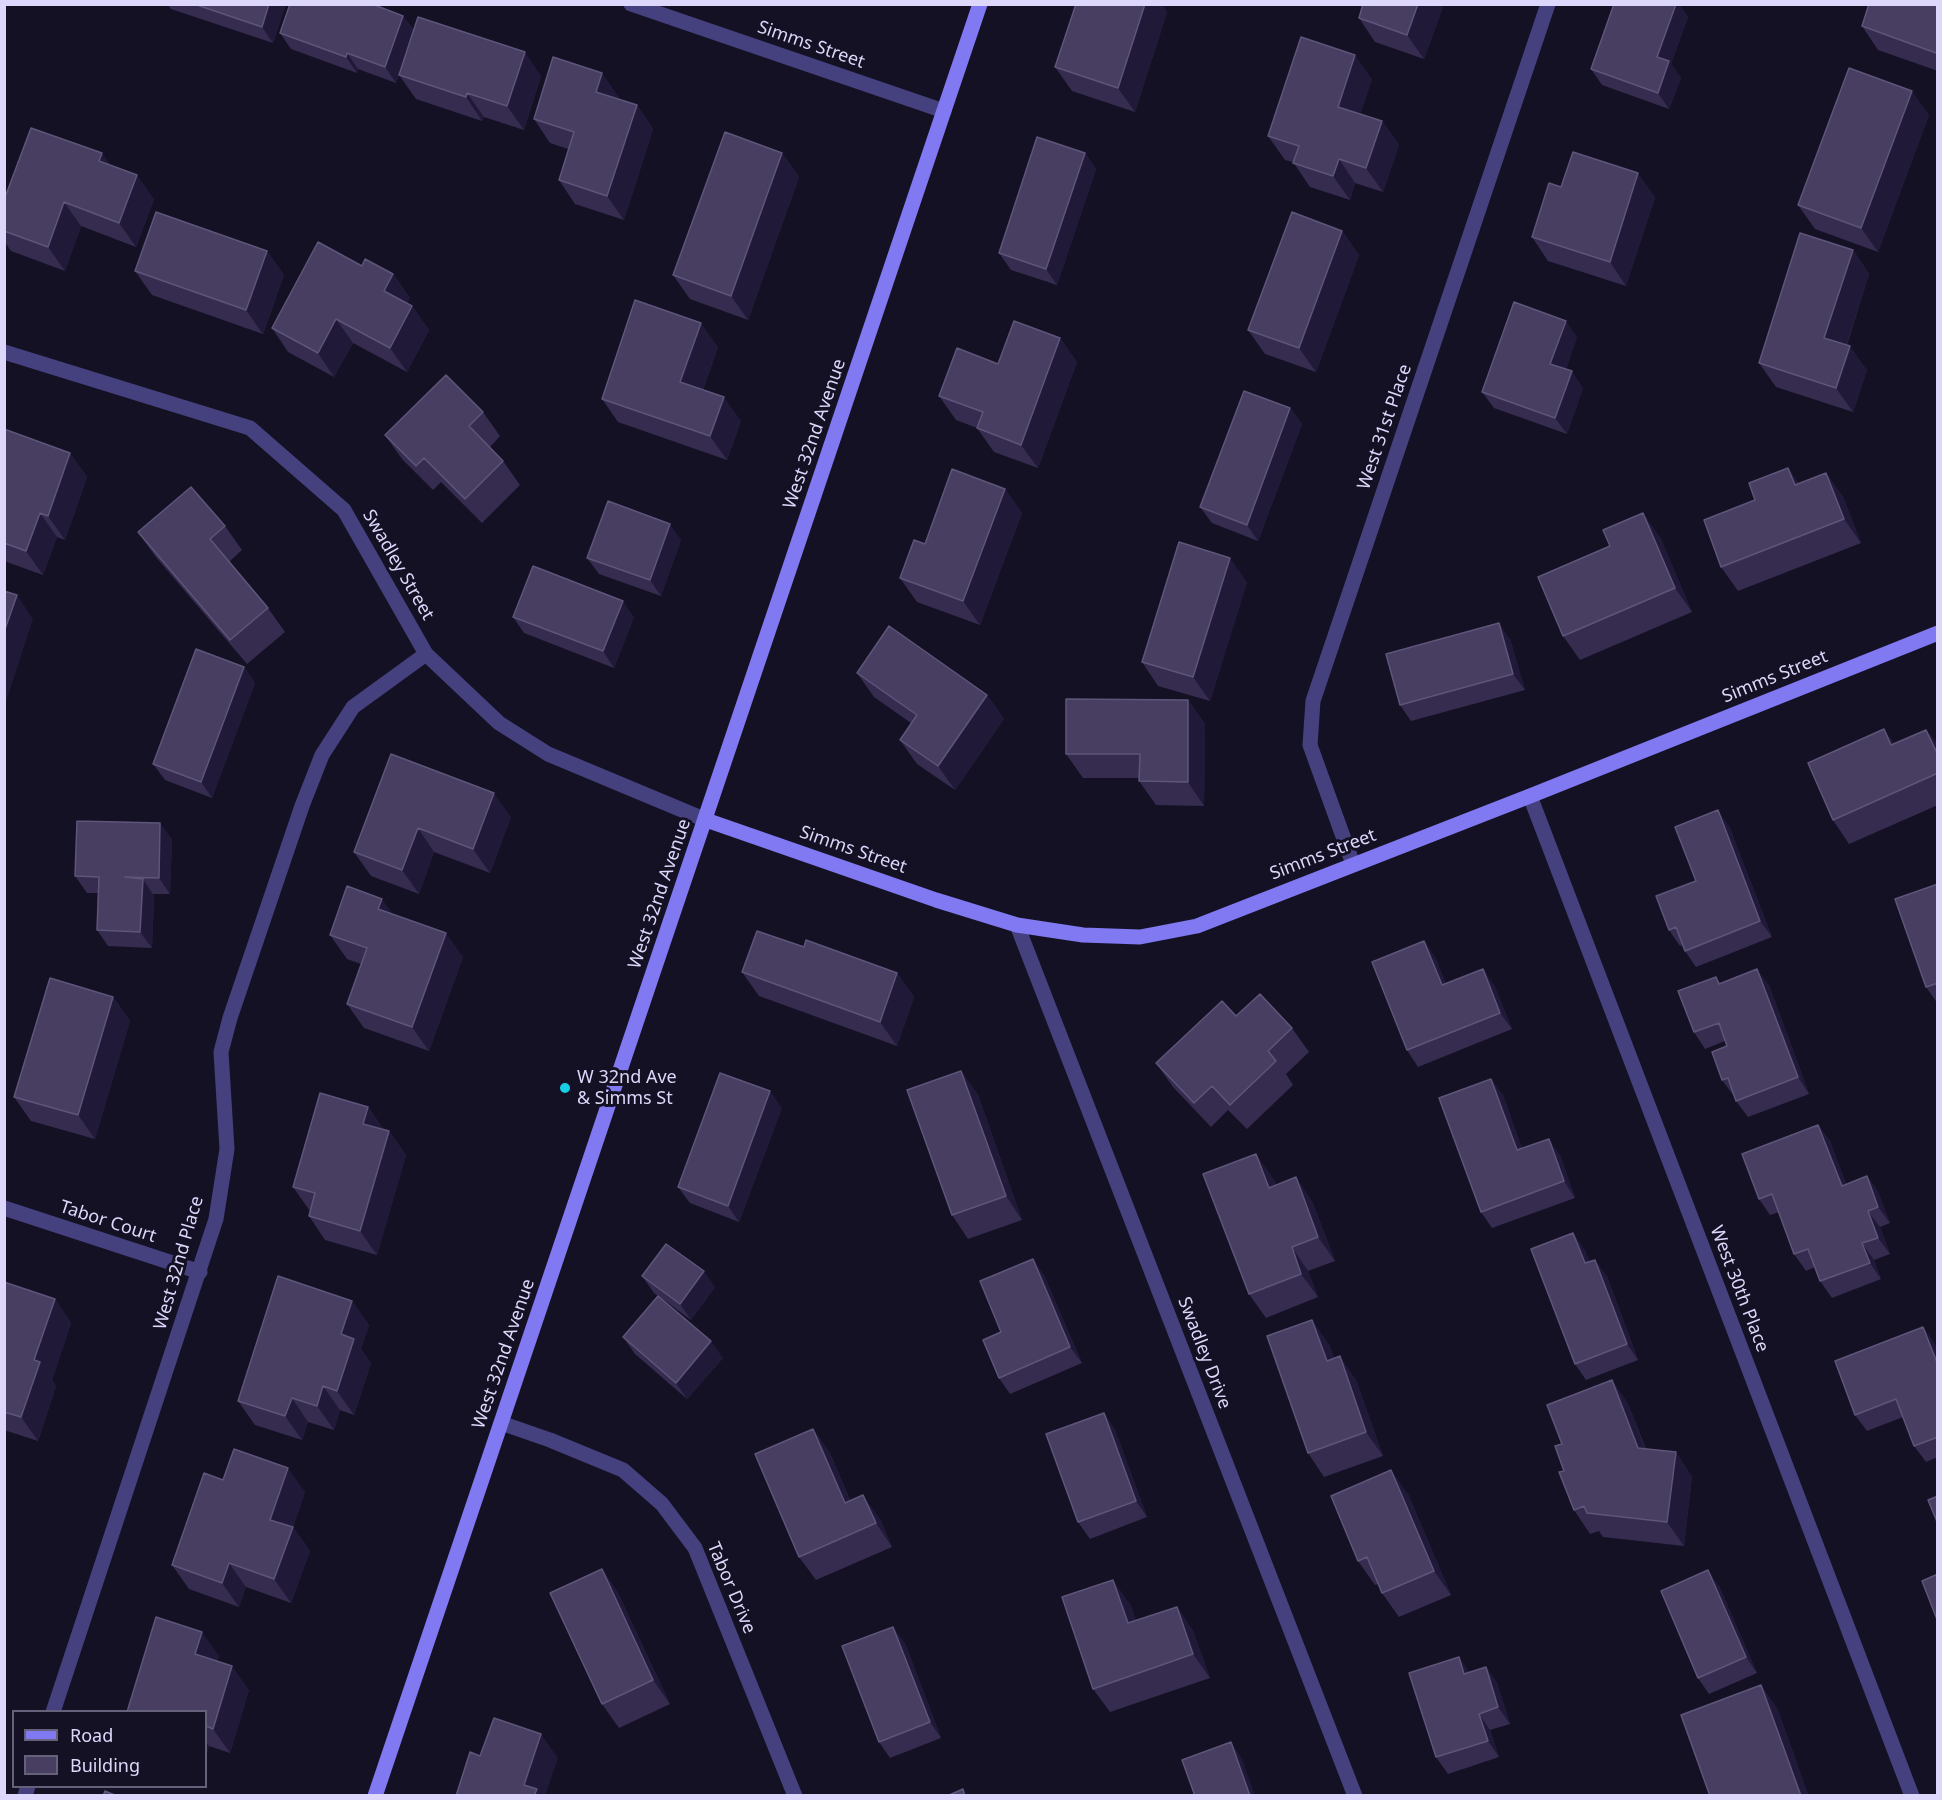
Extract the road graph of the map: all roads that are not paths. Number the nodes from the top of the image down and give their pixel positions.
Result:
1 (631, 4) edge
2 (980, 4) edge
3 (1548, 4) edge
4 (944, 111) junction
5 (4, 352) edge
6 (1938, 633) edge
7 (426, 654) junction
8 (1530, 796) junction
9 (706, 820) junction
10 (1353, 864) junction
11 (1017, 925) junction
12 (4, 1208) edge
13 (200, 1272) junction
14 (501, 1423) junction
15 (54, 1710) edge
16 (375, 1796) edge
17 (795, 1796) edge
18 (1355, 1796) edge
19 (1912, 1796) edge

1 - 4 street, Simms Street
2 - 4 street, West 32nd Avenue
3 - 10 street, West 31st Place
4 - 9 street, West 32nd Avenue
5 - 7 street, Swadley Street
6 - 8 street, Simms Street
7 - 9 street, Swadley Street
7 - 13 street, West 32nd Place
8 - 10 street, Simms Street
8 - 19 street, West 30th Place
9 - 11 street, Simms Street
9 - 14 street, West 32nd Avenue
10 - 11 street, Simms Street
11 - 18 street, Swadley Drive
12 - 13 street, Tabor Court
13 - 15 street, West 32nd Place
14 - 16 street, West 32nd Avenue
14 - 17 street, Tabor Drive

